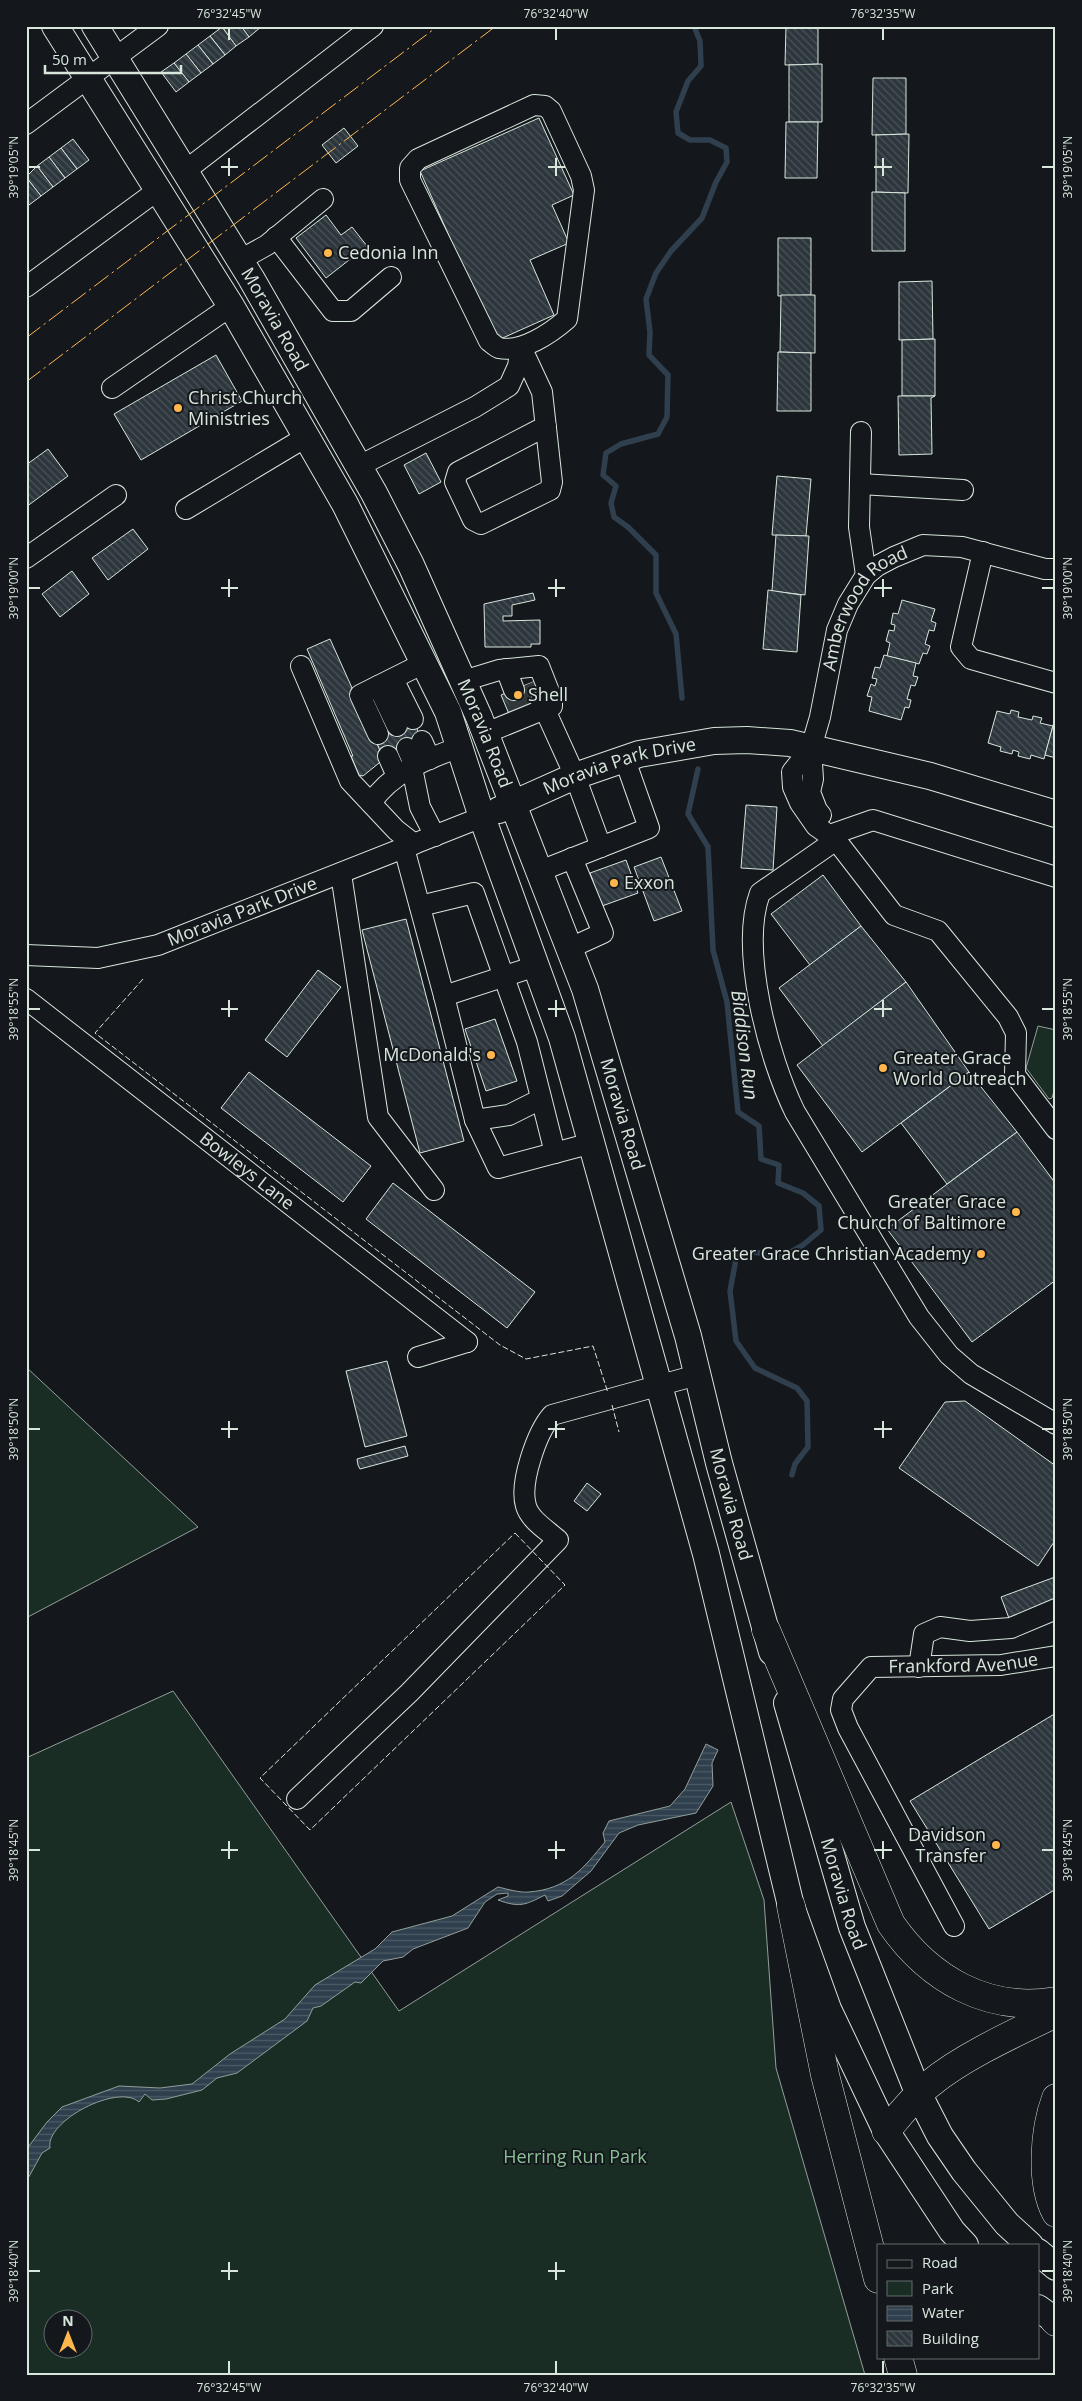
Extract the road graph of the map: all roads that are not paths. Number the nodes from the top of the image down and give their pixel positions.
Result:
1 (55, 26) edge
2 (95, 26) edge
3 (158, 26) edge
4 (372, 26) edge
5 (115, 57) junction
6 (88, 77) junction
7 (26, 124) edge
8 (185, 171) junction
9 (158, 190) junction
10 (323, 199) dead end
11 (276, 237) junction
12 (240, 260) junction
13 (391, 277) dead end
14 (26, 287) edge
15 (231, 306) junction
16 (521, 347) junction
17 (112, 388) dead end
18 (546, 426) junction
19 (861, 432) dead end
20 (306, 437) junction
21 (359, 466) junction
22 (860, 484) junction
23 (962, 490) dead end
24 (116, 495) dead end
25 (186, 509) dead end
26 (984, 552) junction
27 (26, 558) edge
28 (1056, 570) edge
29 (866, 575) junction
30 (424, 663) junction
31 (301, 666) dead end
32 (506, 669) junction
33 (463, 681) junction
34 (385, 682) junction
35 (1056, 683) edge
36 (514, 690) tunnel mouth
37 (542, 705) junction
38 (405, 723) dead end
39 (486, 733) junction
40 (378, 734) dead end
41 (460, 747) junction
42 (811, 748) junction
43 (388, 756) dead end
44 (414, 760) junction
45 (625, 760) junction
46 (575, 776) junction
47 (371, 803) junction
48 (515, 804) junction
49 (1056, 814) edge
50 (482, 817) junction
51 (435, 836) junction
52 (833, 838) junction
53 (409, 846) junction
54 (601, 847) junction
55 (572, 858) junction
56 (540, 871) junction
57 (341, 874) junction
58 (1056, 877) edge
59 (420, 906) junction
60 (570, 948) junction
61 (26, 955) edge
62 (536, 966) junction
63 (503, 976) junction
64 (444, 996) junction
65 (26, 999) edge
66 (541, 1099) junction
67 (475, 1120) junction
68 (1056, 1130) edge
69 (592, 1143) junction
70 (555, 1153) junction
71 (434, 1190) dead end
72 (418, 1357) dead end
73 (697, 1375) junction
74 (659, 1385) junction
75 (1056, 1424) edge
76 (1056, 1609) edge
77 (766, 1630) junction
78 (1056, 1656) edge
79 (918, 1666) junction
80 (297, 1799) dead end
81 (791, 1906) junction
82 (954, 1926) dead end
83 (1056, 2001) edge
84 (1056, 2013) edge
85 (919, 2094) junction
86 (1056, 2098) edge
87 (886, 2131) junction
88 (1056, 2213) edge
89 (965, 2244) edge
90 (1029, 2244) edge
91 (1040, 2254) edge
92 (1056, 2267) edge
93 (877, 2275) edge
94 (898, 2358) edge
95 (903, 2375) edge

1 - 6 main road, Moravia Road
2 - 5 main road, Moravia Road
3 - 5 street
4 - 8 street
5 - 6 street
5 - 8 main road, Moravia Road
6 - 7 street
6 - 9 main road, Moravia Road
8 - 12 main road, Moravia Road
9 - 14 street
9 - 15 main road, Moravia Road
10 - 11 street
11 - 12 street
11 - 13 street
12 - 21 main road, Moravia Road
15 - 17 street
15 - 20 main road, Moravia Road
16 - 16 street
16 - 18 street
16 - 21 street
18 - 18 street
19 - 22 street
20 - 25 street
20 - 30 main road, Moravia Road
21 - 33 main road, Moravia Road
22 - 23 street
22 - 29 street
24 - 27 street
26 - 28 street, Amberwood Road
26 - 29 street, Amberwood Road
26 - 35 street
29 - 42 street, Amberwood Road
30 - 34 street
30 - 41 main road, Moravia Road
31 - 47 street
32 - 33 street
32 - 36 street
32 - 37 street
33 - 39 main road, Moravia Road
34 - 38 street
34 - 40 street
37 - 39 street
37 - 46 street
39 - 48 main road, Moravia Road
41 - 44 street
41 - 50 main road, Moravia Road
42 - 45 main road, Moravia Park Drive
42 - 49 main road, Moravia Park Drive
42 - 52 street
43 - 44 street
44 - 47 street
44 - 51 street
45 - 46 main road, Moravia Park Drive
45 - 54 street
46 - 48 main road, Moravia Park Drive
46 - 54 street
47 - 53 street
48 - 50 main road, Moravia Park Drive
48 - 56 main road, Moravia Road
50 - 51 street, Moravia Park Drive
50 - 62 main road, Moravia Road
51 - 53 street, Moravia Park Drive
52 - 58 street
52 - 68 street
52 - 75 street
53 - 57 street, Moravia Park Drive
53 - 59 street
54 - 55 street
55 - 56 street
55 - 60 street
56 - 60 main road, Moravia Road
57 - 61 street, Moravia Park Drive
57 - 71 street
59 - 63 street
59 - 64 street
60 - 73 main road, Moravia Road
62 - 63 street
62 - 69 main road, Moravia Road
63 - 64 street
63 - 66 street
64 - 67 street
65 - 72 street, Bowleys Lane
66 - 67 street
66 - 70 street
67 - 70 street
69 - 70 street
69 - 74 main road, Moravia Road
73 - 74 street
73 - 77 main road, Moravia Road
74 - 80 street
74 - 81 main road, Moravia Road
76 - 79 street
77 - 83 highway
77 - 85 main road, Moravia Road
78 - 79 street, Frankford Avenue
79 - 82 street, Frankford Avenue
81 - 87 main road, Moravia Road
81 - 93 highway
84 - 85 highway
85 - 87 highway
85 - 90 main road, Moravia Road
86 - 88 highway
87 - 89 main road, Moravia Road
91 - 92 main road
94 - 95 highway

